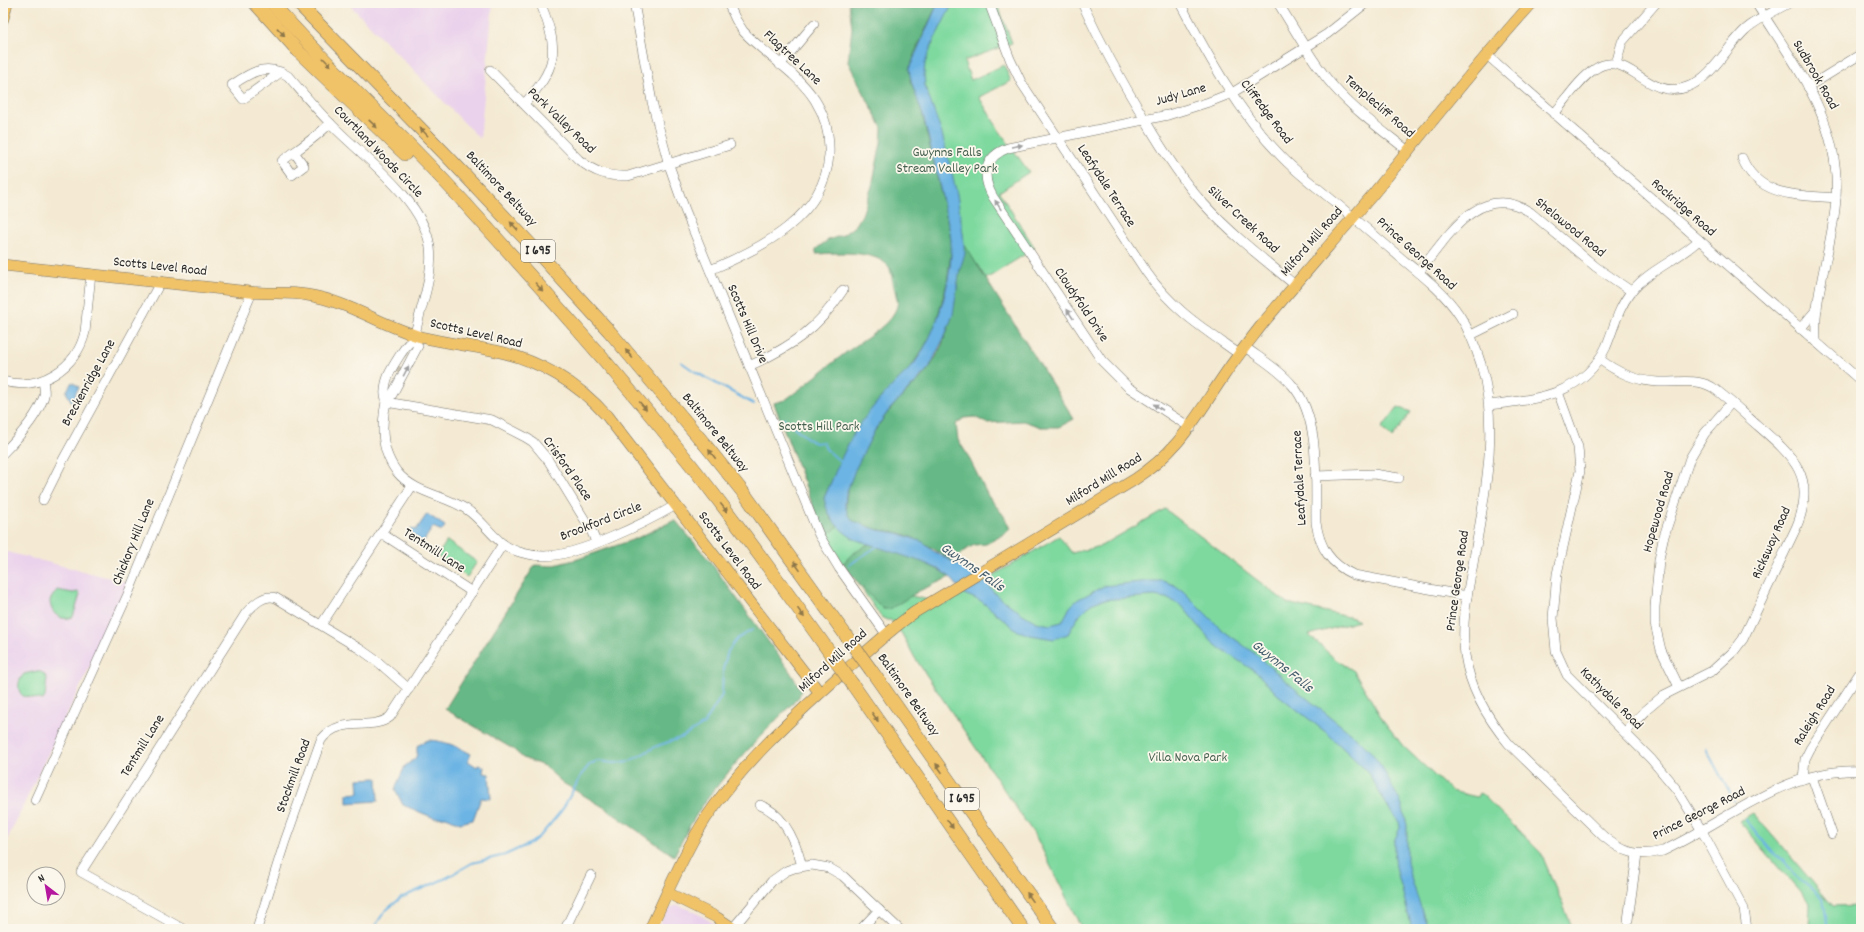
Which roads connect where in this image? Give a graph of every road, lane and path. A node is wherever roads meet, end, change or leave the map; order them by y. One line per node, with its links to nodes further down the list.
1 (7, 3): 19 (main road)
2 (256, 3): 45 (highway, one-way to 45)
3 (272, 3): 45 (highway, I 695, one-way to 45)
4 (298, 3): 21 (highway, Baltimore Beltway / I 695)
5 (305, 3): 21 (highway)
6 (634, 3): 40 (street, Scotts Hill Drive)
7 (728, 3): 25 (street, Flagtree Lane)
8 (989, 3): 35 (street, Leafydale Terrace)
9 (1082, 3): 33 (street, Silver Creek Road)
10 (1180, 3): 30 (street, Cliffedge Road)
11 (1278, 3): 22 (street, Templecliff Road)
12 (1366, 3): 22 (street, Judy Lane)
13 (1532, 3): 24 (main road, Milford Mill Road)
14 (1656, 3): 26 (street)
15 (1756, 3): 18 (street, Sudbrook Road)
16 (1789, 3): 18 (street)
17 (542, 7): 31 (street)
18 (1765, 18): 26 (street); 29 (street, Sudbrook Road)
19 (3, 19)
20 (814, 24): 25 (street)
21 (325, 31): 113 (highway, Baltimore Beltway / I 695, one-way to 21, bridge)
22 (1306, 48): 30 (street, Judy Lane); 37 (street, Templecliff Road)
23 (1861, 54): 29 (street)
24 (1487, 55): 32 (street, Rockridge Road); 37 (main road, Milford Mill Road)
25 (780, 64): 47 (street, Flagtree Lane)
26 (1616, 64): 32 (street)
27 (490, 70): 31 (street, Park Valley Road)
28 (281, 72): 28 (street); 34 (street, Courtland Woods Circle)
29 (1808, 87): 42 (street, Sudbrook Road)
30 (1232, 93): 33 (street, Judy Lane); 43 (street, Cliffedge Road)
31 (524, 104): 40 (street, Park Valley Road)
32 (1554, 114): 44 (street, Rockridge Road)
33 (1145, 120): 35 (street, Judy Lane); 51 (street, Silver Creek Road)
34 (330, 123): 38 (street); 59 (street, Courtland Woods Circle)
35 (1057, 138): 41 (street, Judy Lane, one-way to 35); 61 (street, Leafydale Terrace)
36 (730, 145): 40 (street, Park Valley Road)
37 (1408, 151): 43 (main road, Milford Mill Road)
38 (294, 152)
39 (1742, 158): 42 (street)
40 (669, 164): 47 (street, Scotts Hill Drive)
41 (987, 167): 73 (street, Cloudyfold Drive, one-way to 41)
42 (1836, 198): 55 (street, Sudbrook Road)
43 (1353, 217): 48 (street, Prince George Road); 51 (main road, Milford Mill Road)
44 (1698, 240): 53 (street); 57 (street, Rockridge Road)
45 (513, 258): 112 (highway, I 695, one-way to 112, bridge)
46 (3, 266): 49 (main road, Scotts Level Road)
47 (710, 270): 64 (street, Scotts Hill Drive)
48 (1418, 272): 53 (street, Shelowood Road); 58 (street, Prince George Road)
49 (91, 274): 50 (main road, Scotts Level Road); 65 (street)
50 (161, 281): 54 (main road, Scotts Level Road); 78 (street, Breckenridge Lane)
51 (1295, 285): 61 (main road, Milford Mill Road)
52 (843, 290): 64 (street)
53 (1632, 291): 63 (street)
54 (252, 292): 59 (main road, Scotts Level Road); 95 (street, Chickory Hill Lane)
55 (1817, 309): 57 (street); 60 (street, Sudbrook Road)
56 (1513, 314): 58 (street)
57 (1800, 329): 60 (street, Rockridge Road)
58 (1470, 335): 72 (street, Prince George Road)
59 (414, 337): 62 (street, Brookford Circle); 70 (street, one-way to 59); 79 (main road, Scotts Level Road)
60 (1816, 342): 66 (street, Rockridge Road)
61 (1242, 350): 73 (main road, Milford Mill Road); 75 (street, Leafydale Terrace)
62 (402, 353): 68 (street, Brookford Circle); 68 (street, Brookford Circle)
63 (1599, 359): 69 (street); 71 (street, Ricksway Road)
64 (749, 366): 86 (street, Scotts Hill Drive)
65 (43, 380): 67 (street); 74 (street)
66 (1861, 380)
67 (3, 382)
68 (386, 385): 70 (street, Brookford Circle)
69 (1558, 392): 72 (street); 91 (street, Kathydale Road)
70 (386, 400): 77 (street, Brookford Circle); 81 (street, Crisford Place)
71 (1731, 403): 88 (street, Hopewood Road); 88 (street, Ricksway Road)
72 (1489, 405): 84 (street, Prince George Road)
73 (1191, 428): 86 (main road, Milford Mill Road)
74 (3, 454)
75 (1315, 476): 76 (street); 84 (street, Leafydale Terrace)
76 (1400, 478)
77 (412, 486): 80 (street, Tentmill Lane); 82 (street, Brookford Circle)
78 (43, 500)
79 (676, 504): 81 (street, Brookford Circle); 90 (main road, Scotts Level Road)
80 (381, 533): 83 (street, Tentmill Lane); 85 (street, Tentmill Lane)
81 (596, 542): 82 (street, Brookford Circle)
82 (503, 544): 83 (street, Stockmill Road)
83 (472, 592): 89 (street, Stockmill Road)
84 (1467, 596): 99 (street, Prince George Road)
85 (321, 625): 89 (street, Tentmill Lane); 105 (street, Tentmill Lane)
86 (886, 634): 90 (main road, Milford Mill Road)
87 (1861, 671): 94 (street, Raleigh Road)
88 (1679, 687): 91 (street, Ricksway Road)
89 (409, 689): 106 (street, Stockmill Road)
90 (820, 693): 102 (main road, Milford Mill Road)
91 (1625, 732): 97 (street, Kathydale Road)
92 (1861, 771): 93 (street, Prince George Road)
93 (1812, 776): 94 (street, Prince George Road); 98 (street)
94 (1803, 779): 97 (street, Prince George Road)
95 (35, 800)
96 (760, 805): 100 (street)
97 (1702, 831): 99 (street, Prince George Road); 114 (street, Kathydale Road)
98 (1832, 834)
99 (1637, 854): 104 (street)
100 (802, 866): 103 (street); 109 (street)
101 (591, 875): 107 (street)
102 (668, 893): 108 (main road, Milford Mill Road); 109 (main road)
103 (879, 910): 110 (street); 111 (street)
104 (1628, 920)
105 (183, 929)
106 (257, 929)
107 (565, 929)
108 (650, 929)
109 (734, 929)
110 (861, 929)
111 (899, 929)
112 (1023, 929)
113 (1053, 929)
114 (1747, 929)

